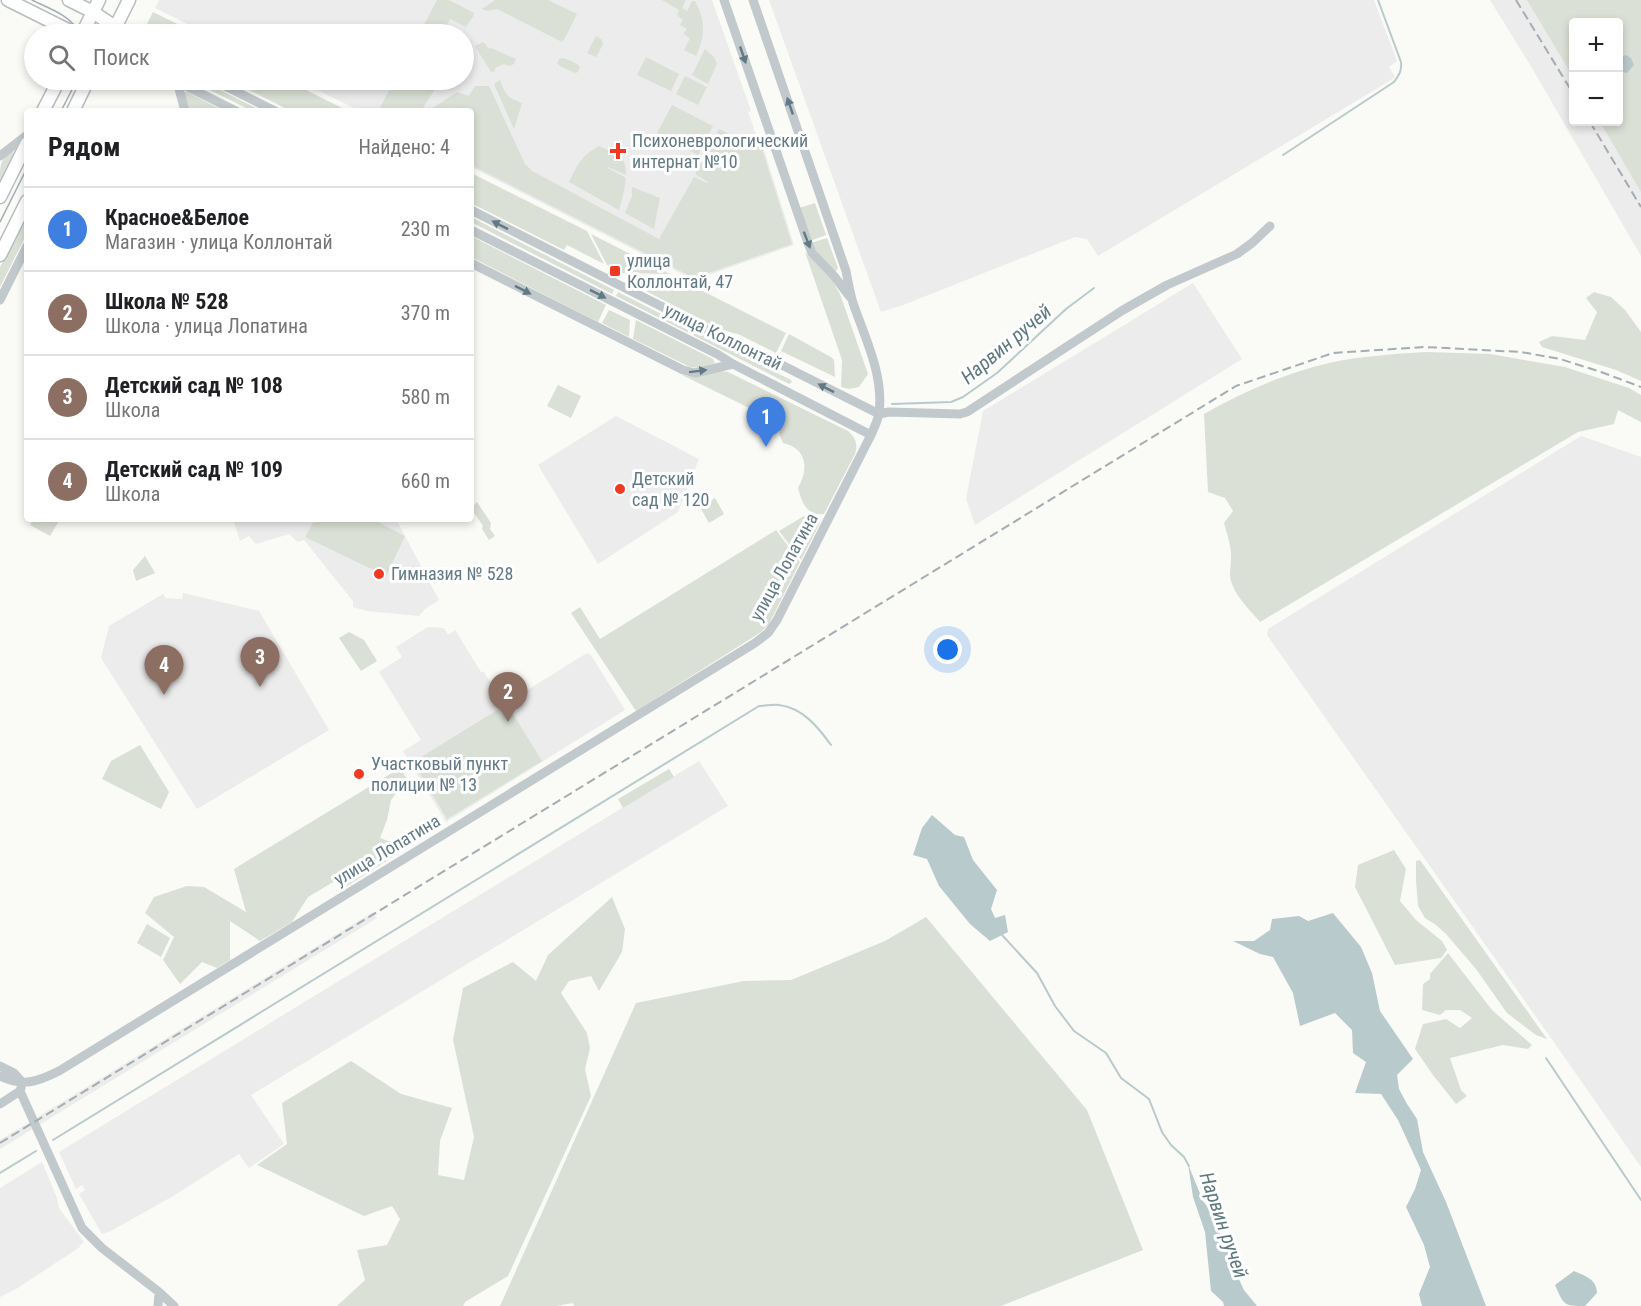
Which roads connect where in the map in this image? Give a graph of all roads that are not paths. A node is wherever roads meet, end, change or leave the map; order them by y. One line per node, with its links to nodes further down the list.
1 (69, 0): 7 (main road)
2 (99, 0): 7 (main road)
3 (129, 0): 11 (main road)
4 (724, 0): 34 (street, one-way to 34)
5 (753, 0): 33 (street, one-way to 5)
6 (6, 1): 8 (main road)
7 (93, 12): 9 (main road); 10 (main road)
8 (55, 24)
9 (87, 24)
10 (106, 24)
11 (117, 24)
12 (54, 90): 17 (main road)
13 (83, 90): 18 (main road)
14 (179, 90): 19 (street)
15 (195, 90): 20 (street)
16 (233, 90): 21 (street)
17 (45, 108)
18 (74, 108)
19 (183, 108)
20 (230, 108)
21 (269, 108)
22 (24, 137): 24 (street)
23 (24, 149): 25 (main road)
24 (0, 156)
25 (0, 197)
26 (24, 207): 31 (main road)
27 (474, 212): 38 (street, улица Коллонтай, one-way to 27)
28 (1270, 226): 38 (street)
29 (474, 232): 37 (street, улица Коллонтай, one-way to 37)
30 (24, 252): 35 (street)
31 (0, 255)
32 (474, 265): 37 (street, one-way to 37)
33 (846, 271): 34 (street); 36 (street)
34 (834, 276): 36 (street)
35 (0, 300)
36 (853, 302): 38 (street)
37 (733, 364): 39 (street, улица Коллонтай)
38 (879, 414): 39 (street, улица Лопатина)
39 (871, 435): 42 (street, улица Лопатина)
40 (0, 1066): 42 (street)
41 (0, 1076): 42 (street)
42 (21, 1087): 43 (street, улица Лопатина); 44 (street)
43 (0, 1104)
44 (159, 1292): 45 (street); 46 (street)
45 (158, 1306)
46 (174, 1306)

